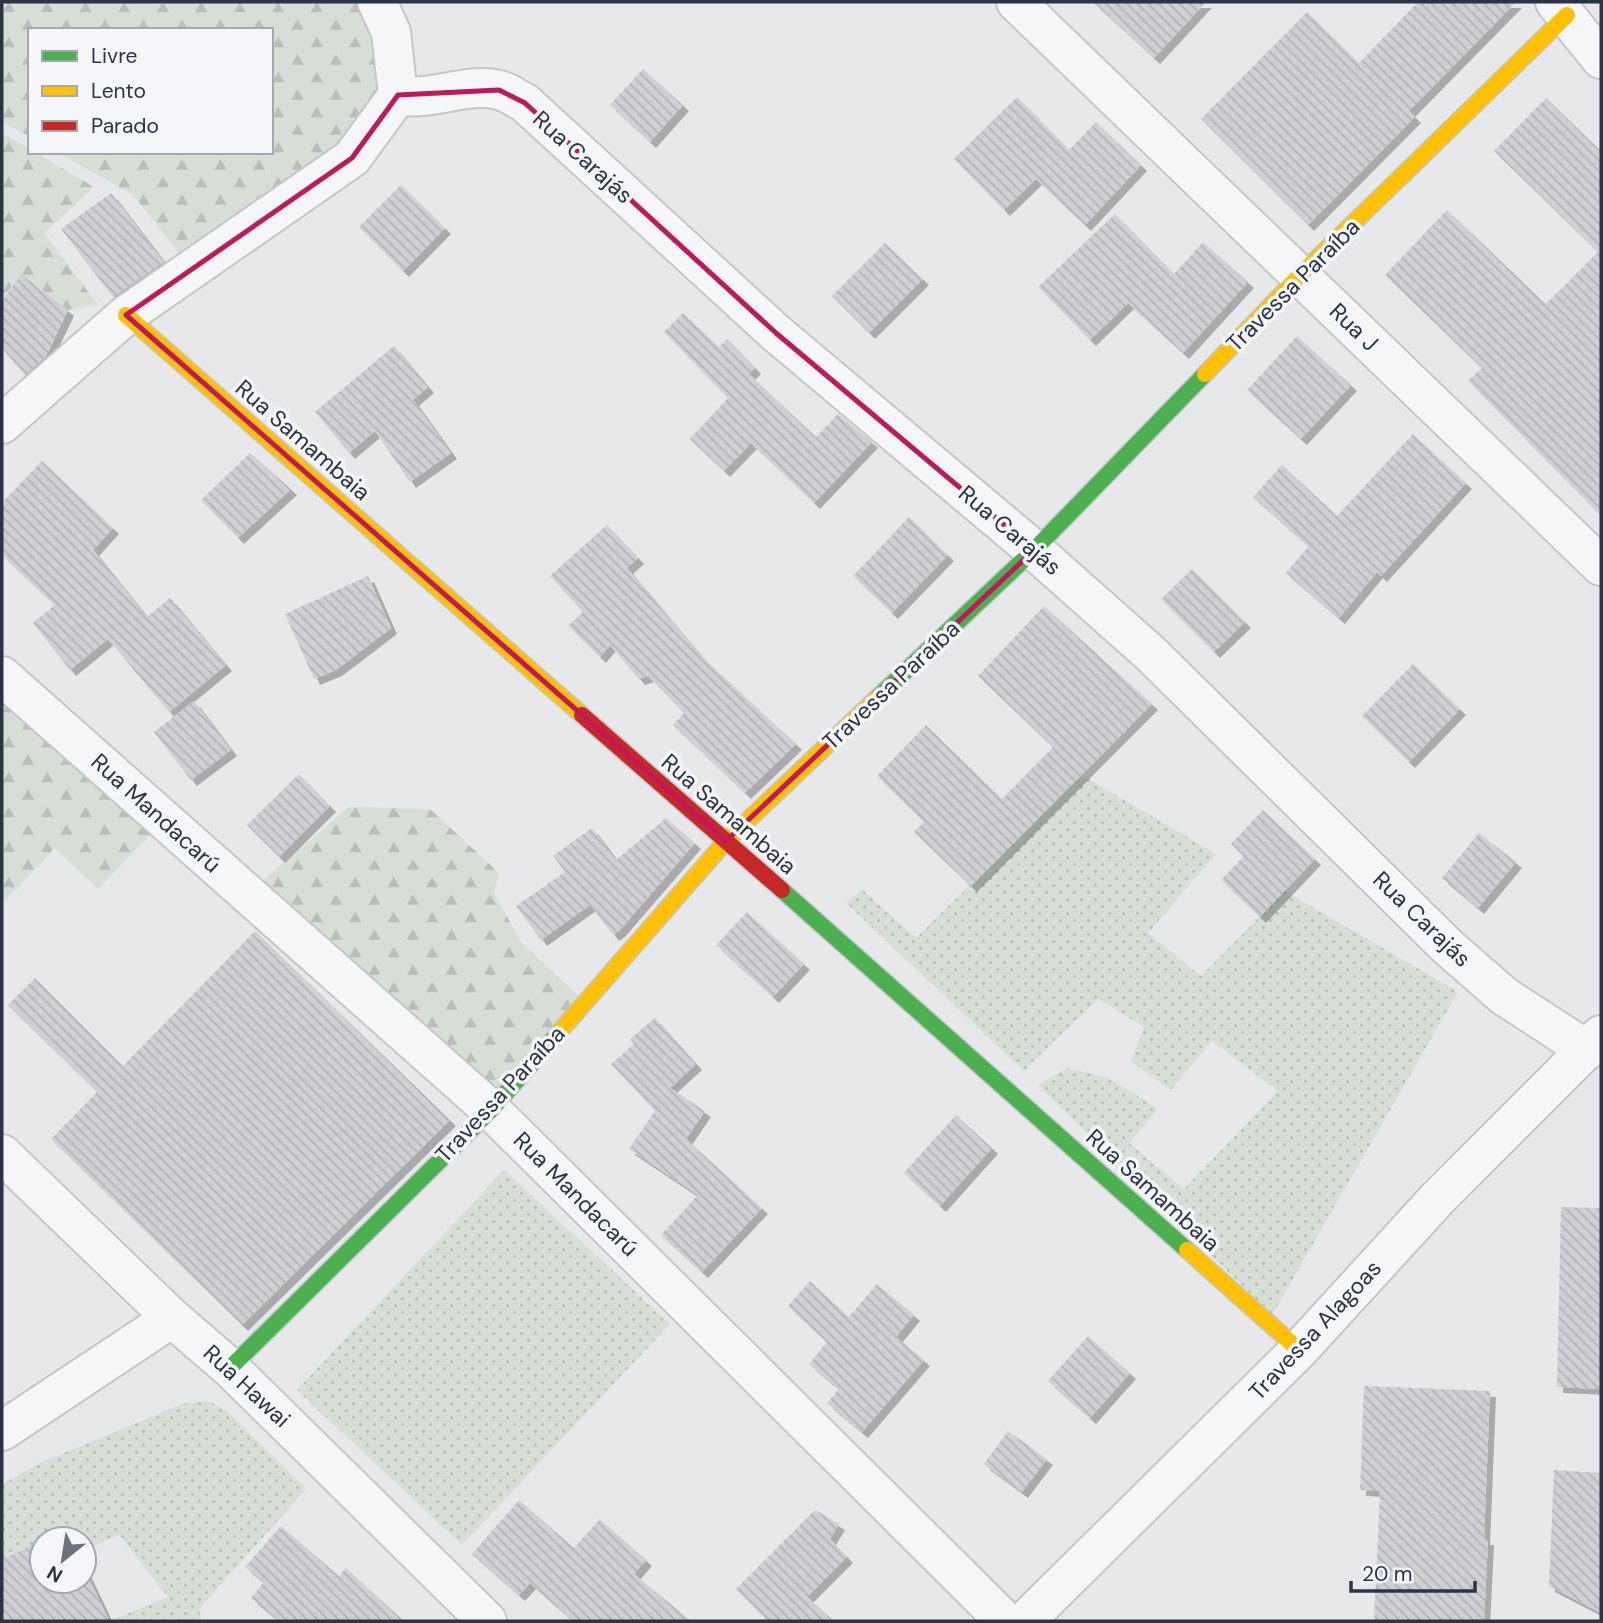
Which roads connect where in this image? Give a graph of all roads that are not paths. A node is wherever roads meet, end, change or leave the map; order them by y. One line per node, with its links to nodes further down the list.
1 (377, 2): 5 (street)
2 (1016, 2): 6 (street, Rua J)
3 (1561, 9): 4 (street); 6 (street, Travessa Paraíba)
4 (1601, 59)
5 (398, 94): 7 (street); 9 (street, Rua Carajás)
6 (1300, 275): 9 (street, Travessa Paraíba); 10 (street, Rua J)
7 (126, 315): 8 (street); 12 (street, Rua Samambaia)
8 (2, 424)
9 (1034, 550): 12 (street, Travessa Paraíba); 13 (street, Rua Carajás)
10 (1601, 566)
11 (2, 676): 14 (street, Rua Mandacarú)
12 (726, 841): 14 (street, Travessa Paraíba); 17 (street, Rua Samambaia)
13 (1594, 1042): 17 (street, Travessa Alagoas)
14 (491, 1110): 18 (street, Travessa Paraíba); 21 (street, Rua Mandacarú)
15 (2, 1154): 16 (street, Rua Hawai)
16 (172, 1318): 18 (street, Rua Hawai); 19 (street)
17 (1299, 1350): 22 (street, Travessa Alagoas)
18 (230, 1368): 20 (street, Rua Hawai)
19 (2, 1432)
20 (487, 1621)
21 (1005, 1621)
22 (1025, 1621)

